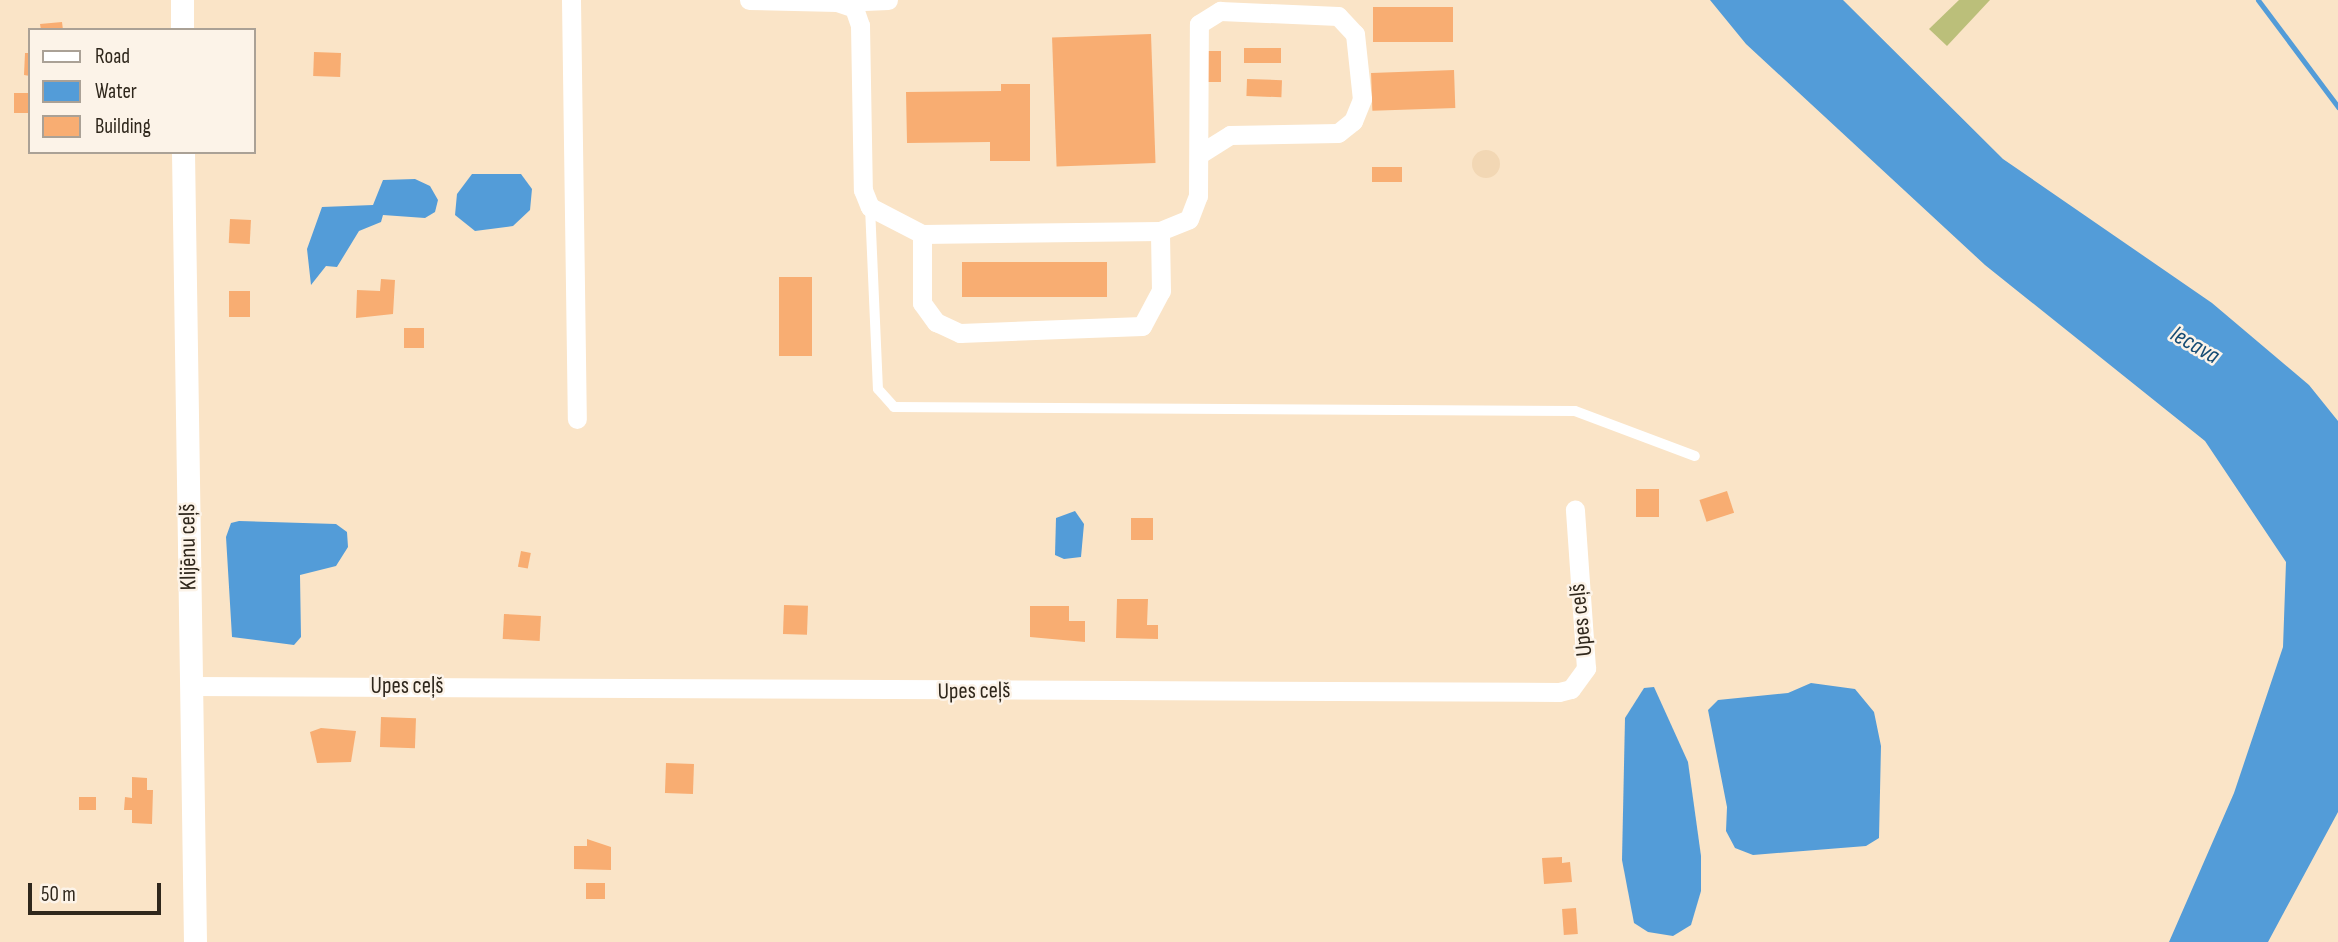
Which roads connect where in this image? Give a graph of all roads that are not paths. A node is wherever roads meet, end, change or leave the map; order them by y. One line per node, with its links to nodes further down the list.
1 (182, 0): 7 (street)
2 (571, 0): 13 (street)
3 (748, 0): 5 (street)
4 (888, 0): 5 (street)
5 (836, 2): 10 (street)
6 (1229, 6): 9 (street); 9 (street)
7 (182, 28)
8 (183, 154): 16 (street, Klijēnu ceļš)
9 (1199, 154): 11 (street)
10 (870, 207): 12 (street); 14 (lane)
11 (1160, 231): 12 (street); 12 (street)
12 (922, 234)
13 (577, 419)
14 (1695, 456)
15 (1575, 509): 16 (street, Upes ceļš)
16 (190, 685): 17 (street, Klijēnu ceļš)
17 (195, 942)

